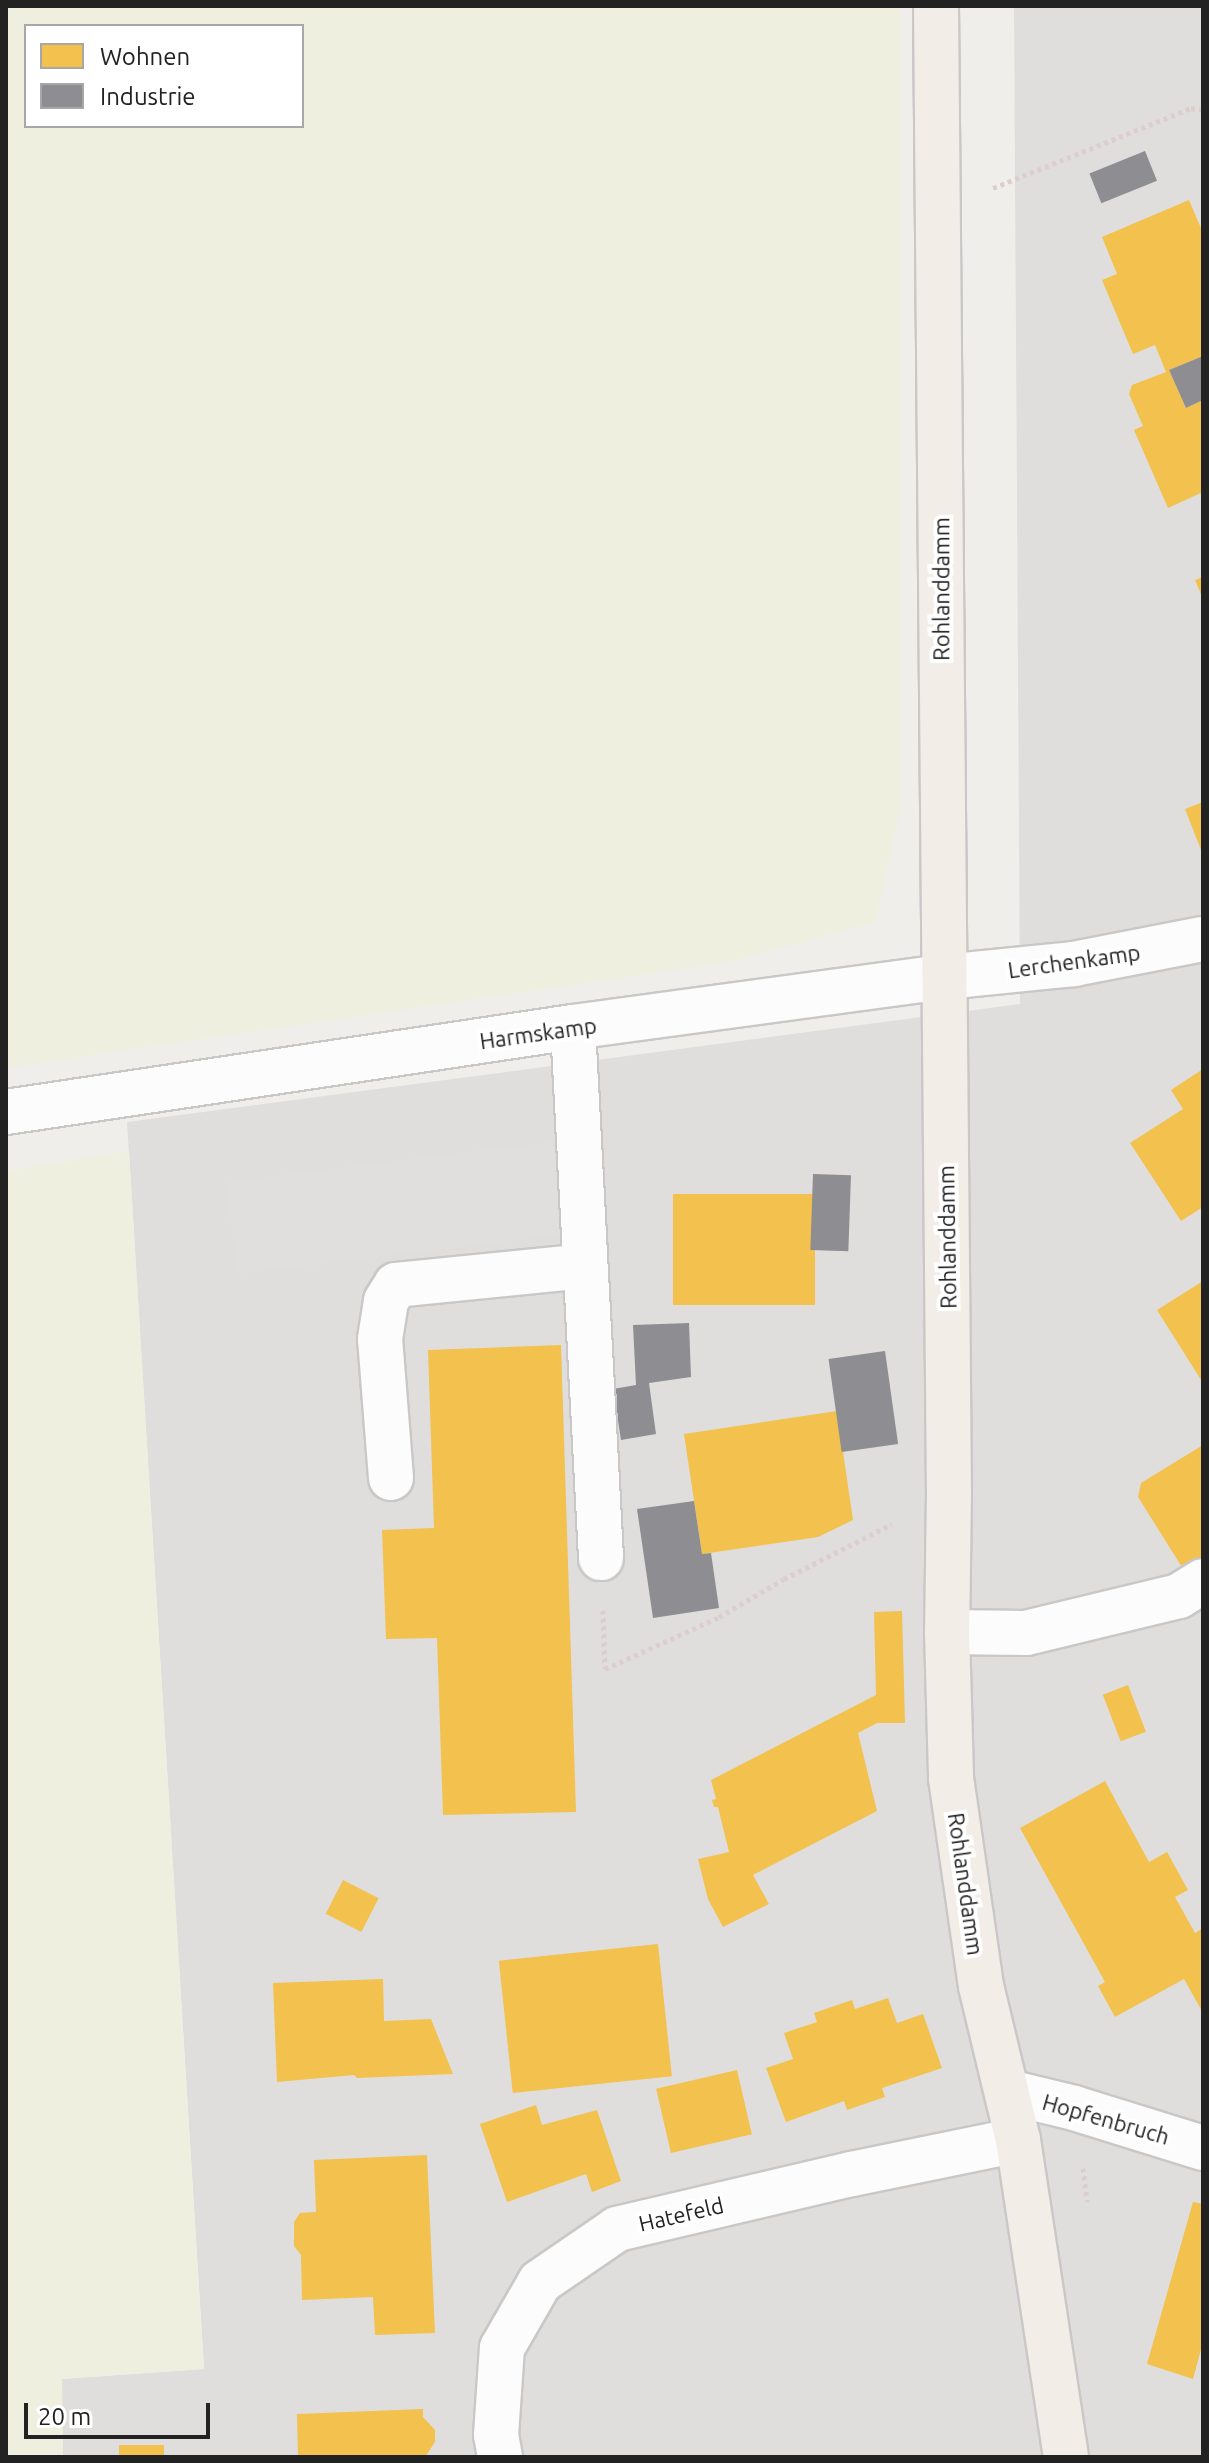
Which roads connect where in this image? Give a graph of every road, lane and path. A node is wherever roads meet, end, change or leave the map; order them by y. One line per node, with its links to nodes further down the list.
1 (936, 6): 5 (main road, Rohlanddamm)
2 (1203, 110): 3 (path)
3 (993, 188)
4 (1203, 939): 5 (street, Lerchenkamp)
5 (944, 977): 6 (street, Harmskamp); 10 (main road, Rohlanddamm)
6 (573, 1027): 7 (street, Harmskamp); 8 (street)
7 (6, 1112)
8 (585, 1266): 9 (street); 11 (street)
9 (391, 1478)
10 (949, 1493): 11 (path); 13 (main road, Rohlanddamm)
11 (601, 1558)
12 (1203, 1581): 13 (street)
13 (947, 1632): 14 (main road, Rohlanddamm)
14 (1008, 2092): 15 (main road, Rohlanddamm); 16 (street, Hopfenbruch)
15 (1018, 2140): 17 (street, Hatefeld); 18 (main road, Rohlanddamm)
16 (1203, 2148)
17 (500, 2457)
18 (1066, 2457)

